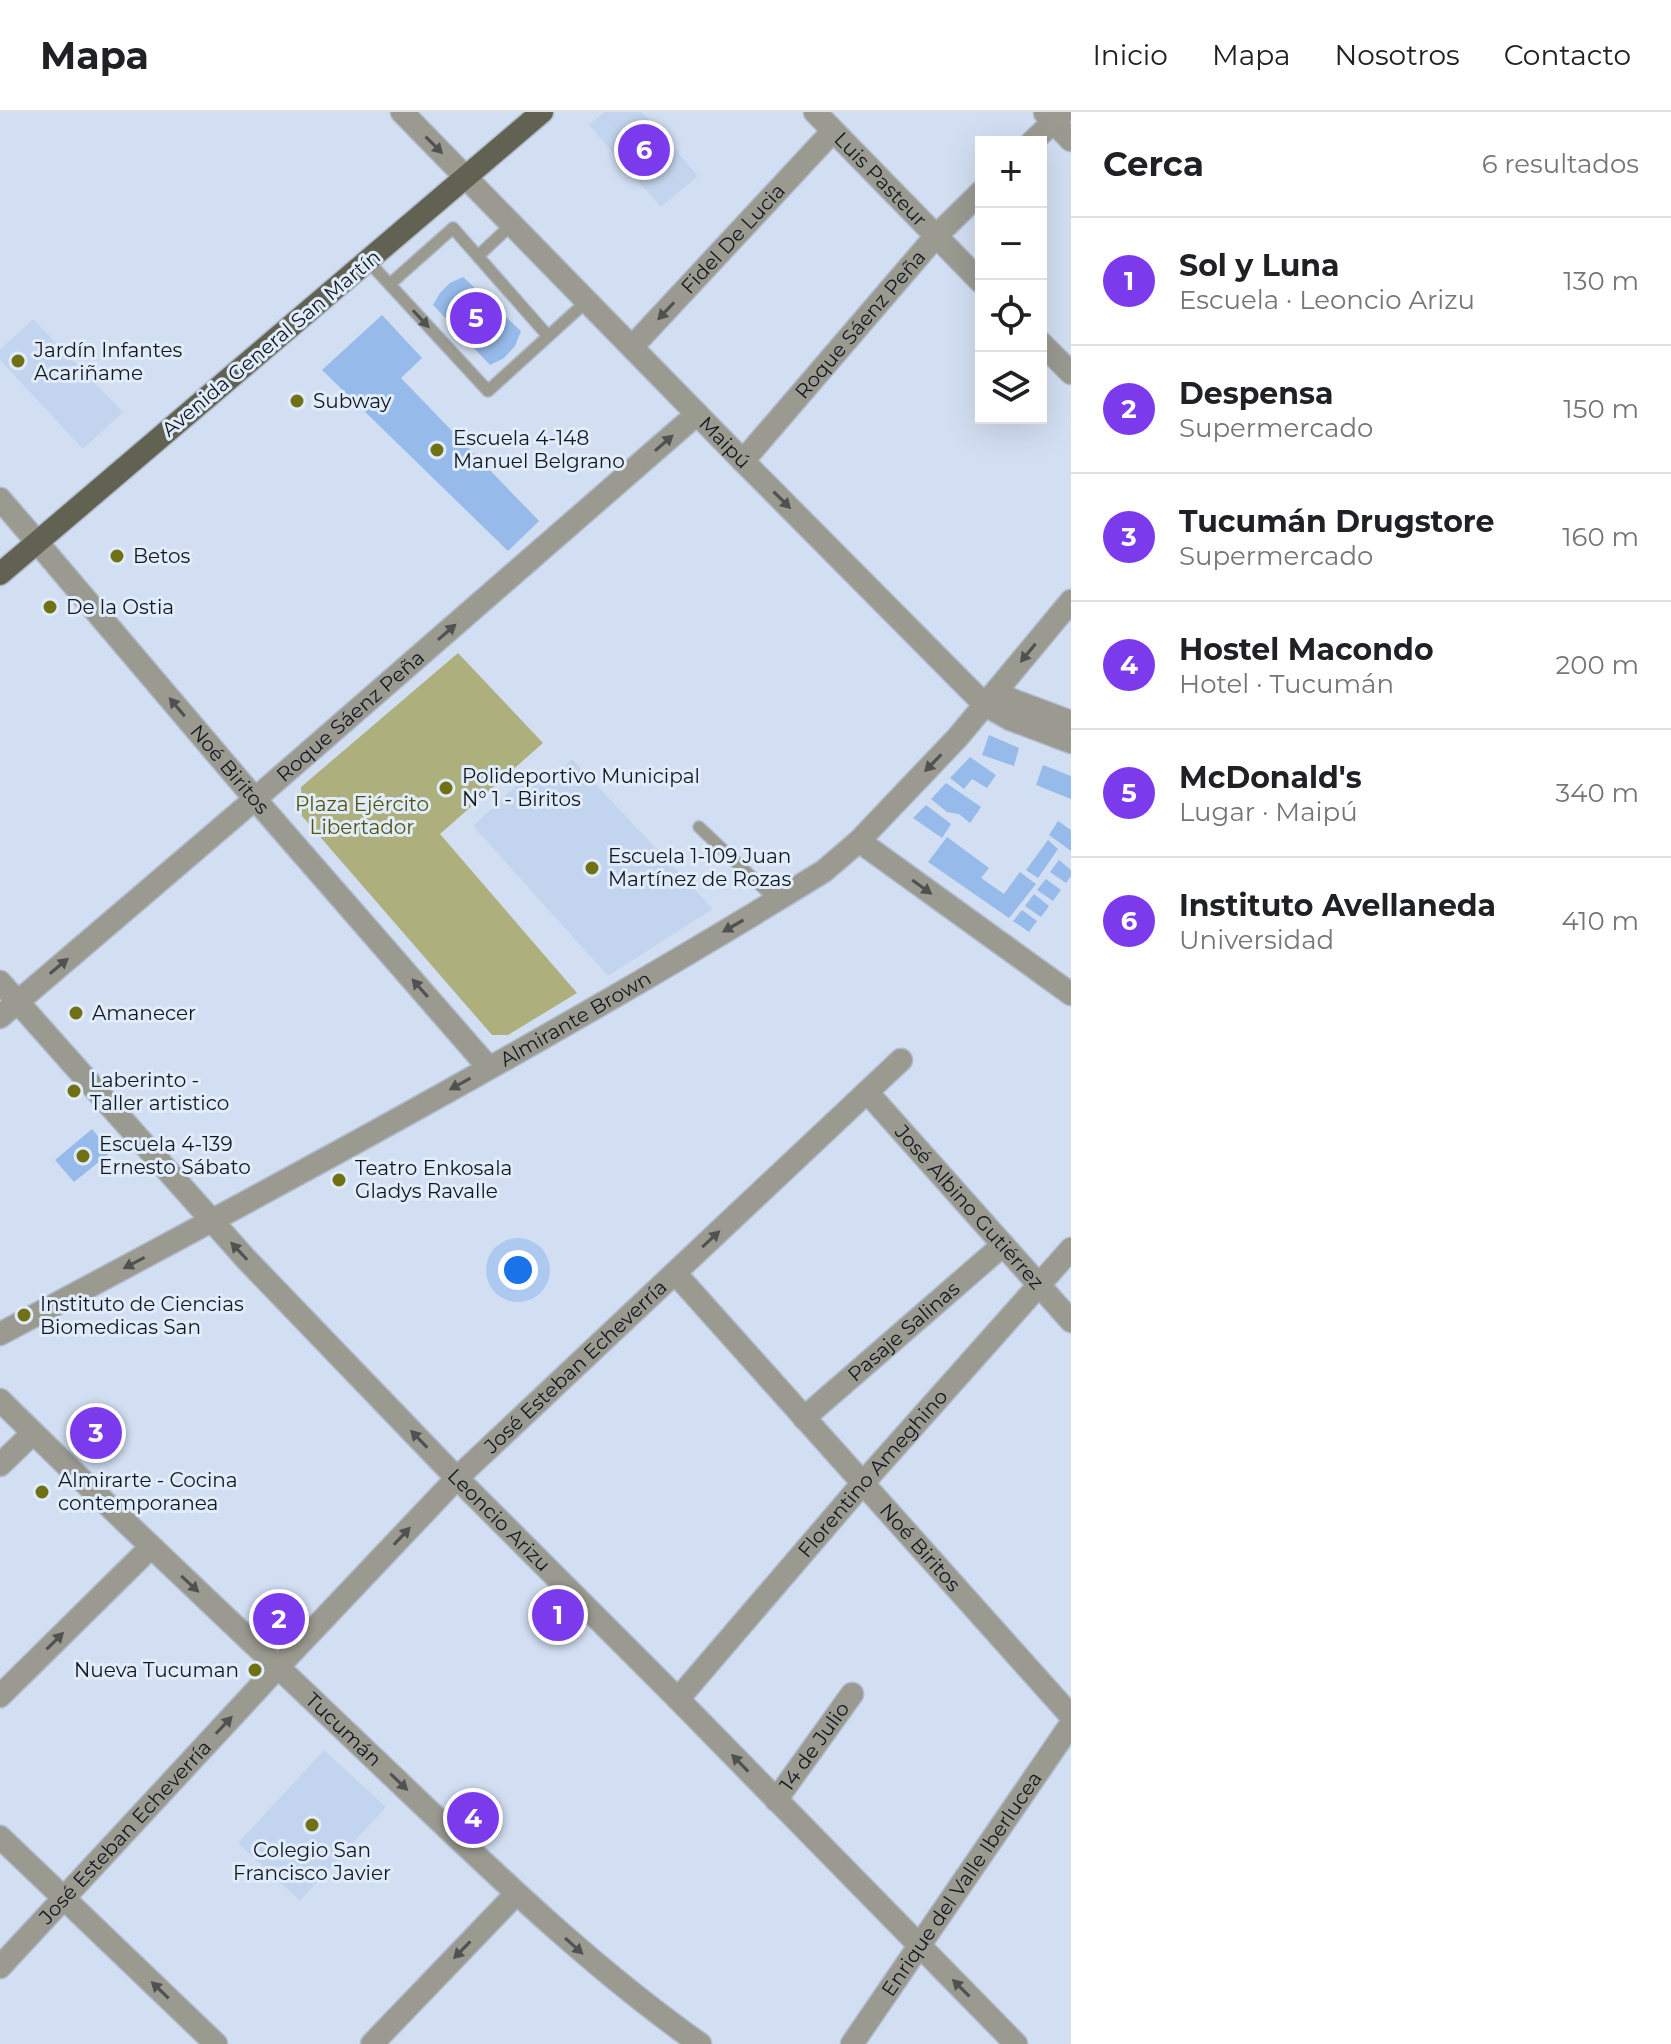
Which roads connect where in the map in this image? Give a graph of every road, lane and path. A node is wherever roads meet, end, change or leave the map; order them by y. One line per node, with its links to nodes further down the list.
1 (402, 112): 8 (street, Maipú, one-way to 8)
2 (542, 112): 8 (main road, Avenida General San Martín)
3 (815, 112): 5 (street, Luis Pasteur)
4 (1054, 115): 6 (street); 7 (street)
5 (833, 131): 11 (street, Luis Pasteur); 18 (street, Fidel De Lucia, one-way to 18)
6 (1037, 136)
7 (1071, 140)
8 (466, 177): 10 (street, Maipú); 13 (main road, Avenida General San Martín)
9 (975, 198): 11 (street, Roque Sáenz Peña)
10 (512, 224): 12 (lane); 16 (street, Maipú)
11 (936, 236): 14 (street, Luis Pasteur); 22 (street, Roque Sáenz Peña)
12 (478, 256): 15 (lane); 17 (lane)
13 (368, 261): 15 (lane); 24 (main road, Avenida General San Martín)
14 (979, 280)
15 (390, 284): 17 (lane, one-way to 17)
16 (587, 301): 17 (lane); 18 (street, Maipú)
17 (548, 336)
18 (632, 347): 21 (street, Maipú)
19 (1047, 349): 20 (street)
20 (1071, 373)
21 (697, 414): 22 (street, Maipú); 30 (street, Roque Sáenz Peña, one-way to 21)
22 (743, 461): 27 (street, Maipú, one-way to 27)
23 (0, 499): 24 (street, Noé Biritos)
24 (37, 542): 25 (main road, Avenida General San Martín); 30 (street, Noé Biritos, one-way to 24)
25 (0, 574)
26 (1071, 601): 27 (street, Almirante Brown, one-way to 27)
27 (991, 698): 28 (street); 29 (street); 32 (street, Almirante Brown, one-way to 32)
28 (1071, 722)
29 (1071, 742)
30 (255, 799): 36 (street, Roque Sáenz Peña, one-way to 30); 39 (street, Noé Biritos, one-way to 30)
31 (699, 827): 33 (lane)
32 (859, 841): 33 (street, Almirante Brown); 35 (street, one-way to 35)
33 (776, 900): 39 (street, Almirante Brown, one-way to 39)
34 (0, 982): 36 (street, Leoncio Arizu)
35 (1071, 994)
36 (17, 1002): 37 (street, Roque Sáenz Peña); 41 (street, Leoncio Arizu)
37 (0, 1017)
38 (901, 1060): 40 (street, José Esteban Echeverría)
39 (489, 1068): 41 (street, Almirante Brown, one-way to 41)
40 (867, 1092): 42 (street, José Albino Gutiérrez); 44 (street, José Esteban Echeverría, one-way to 40)
41 (211, 1222): 47 (street, Almirante Brown, one-way to 47); 52 (street, Leoncio Arizu, one-way to 41)
42 (1003, 1245): 45 (street, José Albino Gutiérrez); 49 (street, Pasaje Salinas)
43 (1071, 1249): 45 (street, Florentino Ameghino)
44 (675, 1273): 49 (street, Noé Biritos); 52 (street, José Esteban Echeverría)
45 (1040, 1286): 46 (street, José Albino Gutiérrez); 53 (street, Florentino Ameghino)
46 (1071, 1321)
47 (0, 1334)
48 (0, 1400): 50 (street, Tucumán)
49 (804, 1418): 53 (street, Noé Biritos)
50 (33, 1433): 51 (street); 54 (street, Tucumán)
51 (0, 1465)
52 (457, 1478): 55 (street, José Esteban Echeverría, one-way to 52); 58 (street, Leoncio Arizu)
53 (863, 1483): 58 (street, Florentino Ameghino); 59 (street, Noé Biritos)
54 (151, 1547): 55 (street, Tucumán, one-way to 55); 57 (street, one-way to 54)
55 (278, 1667): 63 (street, Tucumán, one-way to 63); 64 (street, José Esteban Echeverría, one-way to 55)
56 (852, 1694): 61 (street, 14 de Julio)
57 (0, 1696)
58 (678, 1699): 61 (street, Leoncio Arizu, one-way to 58)
59 (1071, 1716)
60 (1071, 1724): 65 (street, Enrique del Valle Iberlucea)
61 (776, 1800): 65 (street, Leoncio Arizu)
62 (0, 1837): 64 (street)
63 (516, 1894): 68 (street, one-way to 68); 69 (street, Tucumán, one-way to 69)
64 (63, 1898): 66 (street, José Esteban Echeverría); 67 (street, one-way to 64)
65 (919, 1946): 70 (street, Enrique del Valle Iberlucea); 71 (street, Leoncio Arizu, one-way to 65)
66 (0, 1967)
67 (216, 2044)
68 (372, 2044)
69 (700, 2044)
70 (852, 2044)
71 (1016, 2044)

